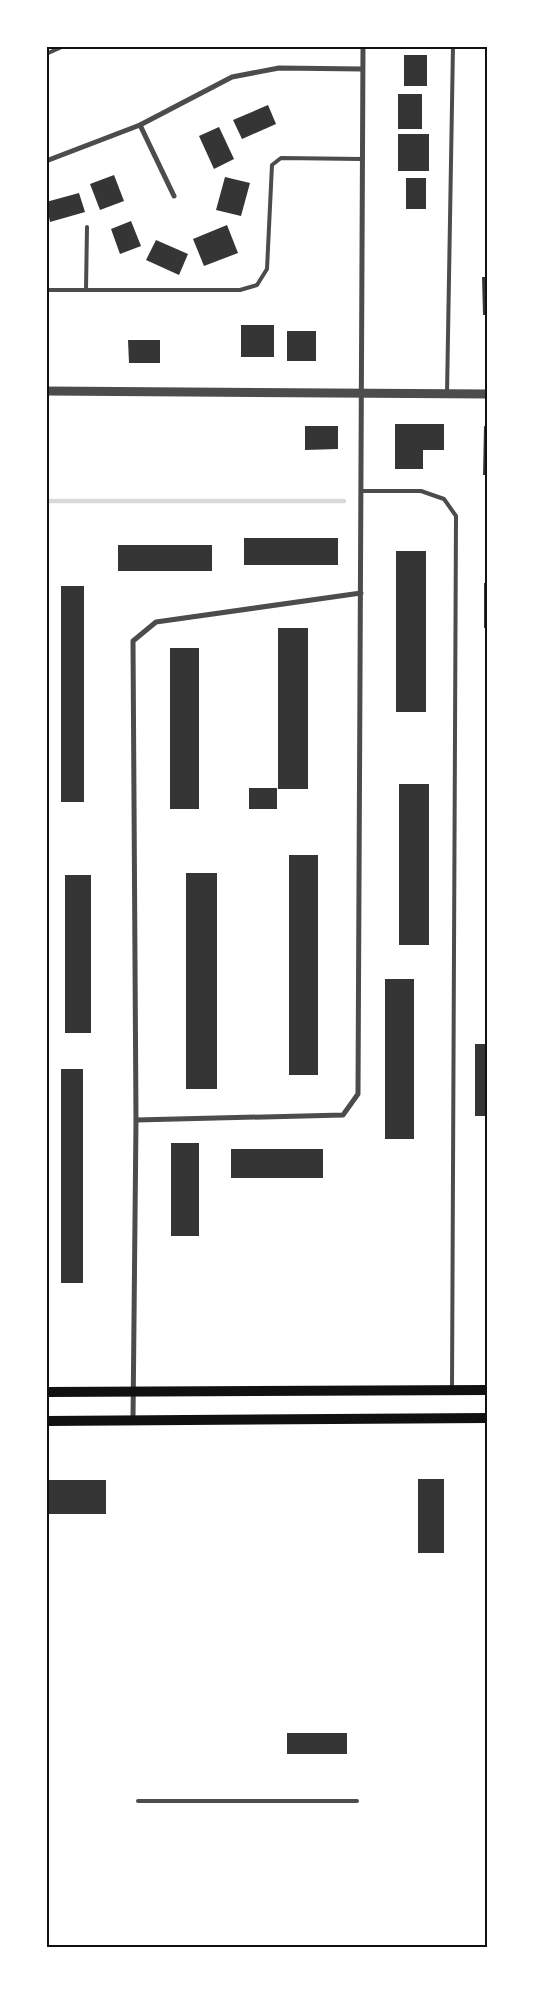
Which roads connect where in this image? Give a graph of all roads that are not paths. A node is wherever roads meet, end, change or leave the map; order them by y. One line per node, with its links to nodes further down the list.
1 (64, 46): 4 (lane)
2 (363, 46): 5 (street)
3 (453, 46): 15 (lane)
4 (46, 54)
5 (362, 69): 6 (street); 7 (street)
6 (140, 125): 8 (street); 9 (street)
7 (362, 159): 12 (lane); 14 (street)
8 (46, 161)
9 (174, 196)
10 (87, 227): 12 (lane)
11 (46, 290): 12 (lane)
12 (86, 290)
13 (46, 391): 14 (street)
14 (363, 394): 15 (street); 17 (street)
15 (447, 394): 16 (street)
16 (488, 394)
17 (362, 491): 18 (street); 20 (lane)
18 (362, 593): 19 (street); 19 (street)
19 (136, 1120): 22 (street)
20 (452, 1390): 21 (main road); 22 (main road)
21 (488, 1390)
22 (132, 1391): 23 (main road); 26 (street)
23 (46, 1392)
24 (488, 1418): 26 (main road)
25 (46, 1420): 26 (main road)
26 (133, 1421)
27 (138, 1800): 28 (lane)
28 (357, 1801)

